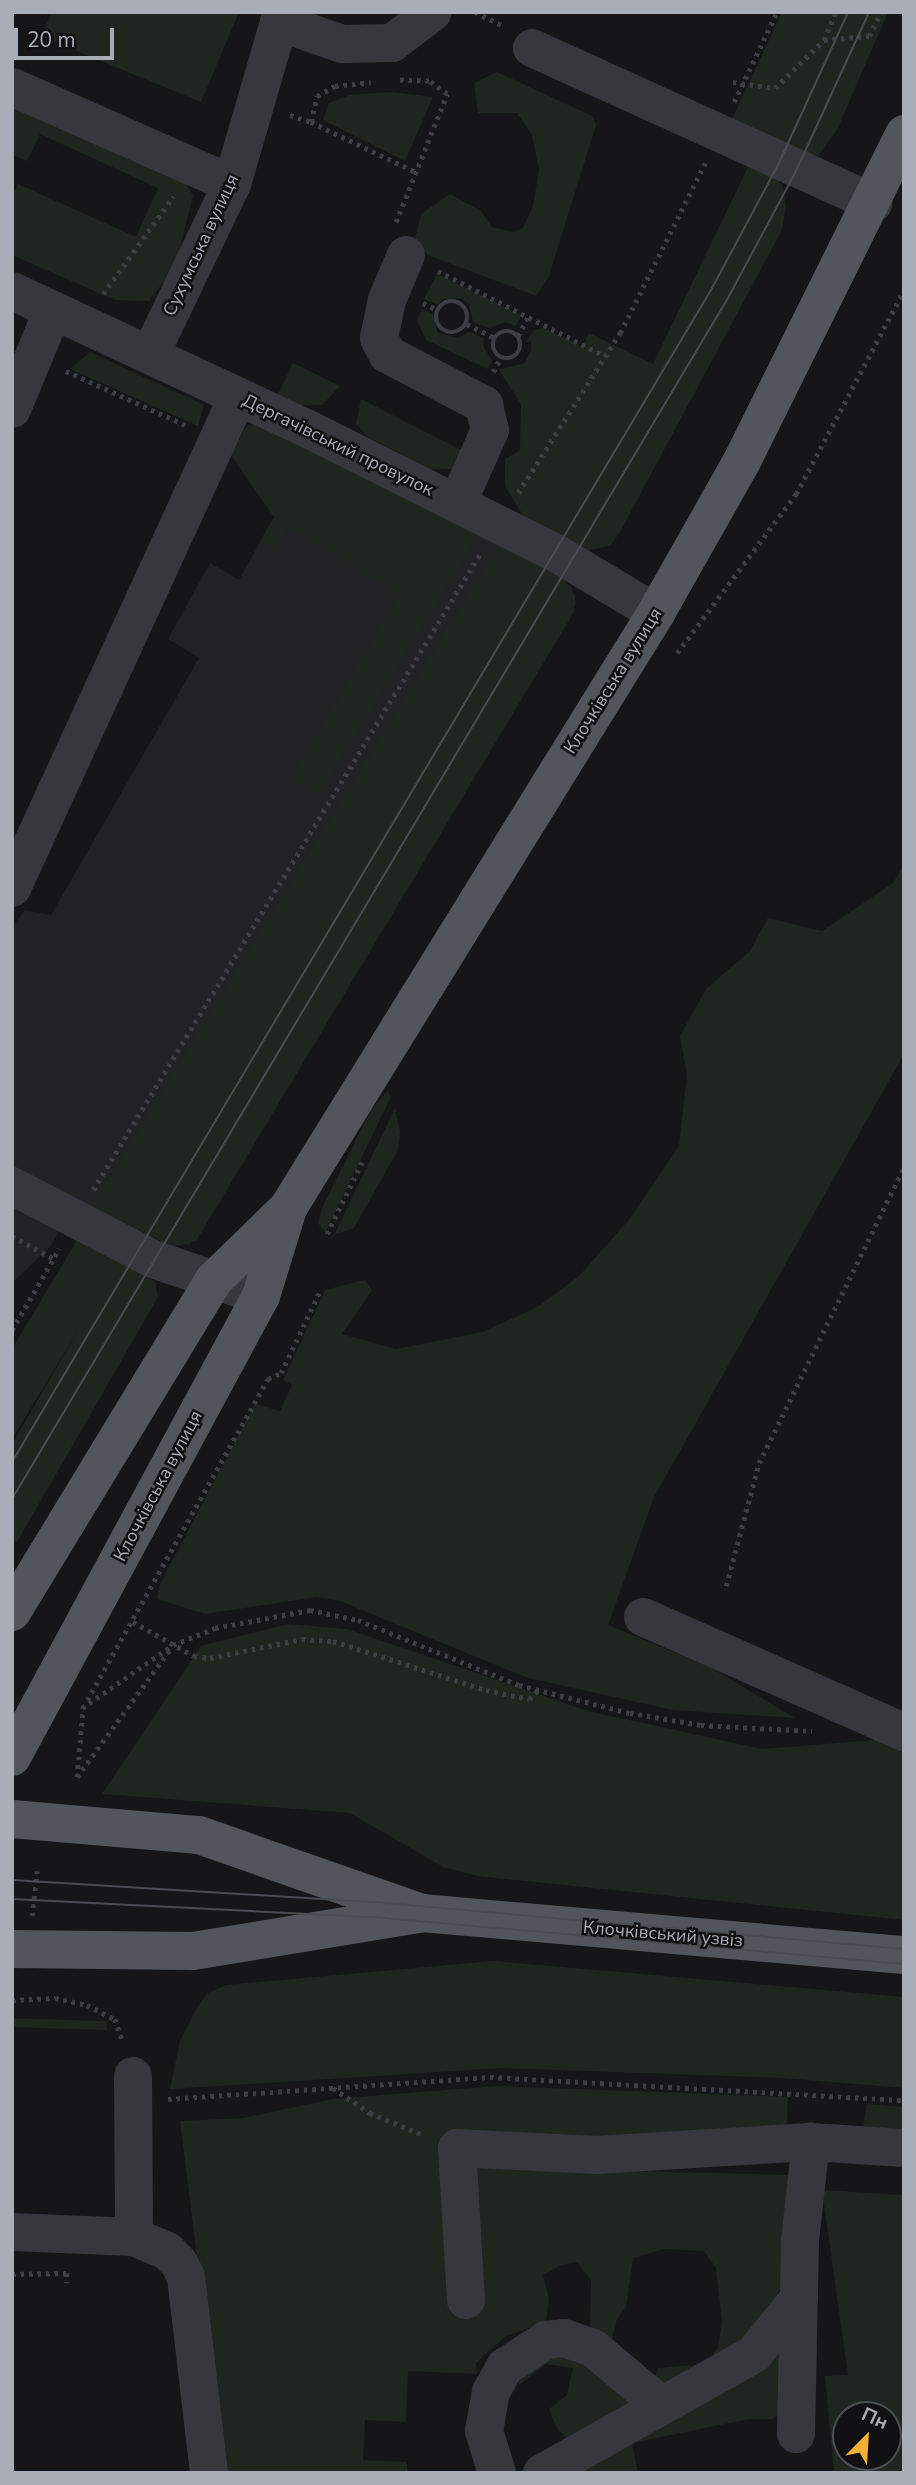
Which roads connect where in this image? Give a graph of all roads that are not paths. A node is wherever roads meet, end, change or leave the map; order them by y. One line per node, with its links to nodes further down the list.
1 (433, 12): 2 (street)
2 (280, 17): 6 (street, Сухумська вулиця)
3 (532, 48): 7 (street)
4 (12, 86): 6 (street)
5 (904, 134): 7 (main road, Клочківська вулиця)
6 (232, 184): 11 (street, Сухумська вулиця)
7 (873, 203): 15 (main road, Клочківська вулиця)
8 (406, 256): 14 (street)
9 (12, 291): 10 (street, Дергачівський провулок)
10 (67, 316): 11 (street, Дергачівський провулок); 13 (street)
11 (150, 355): 12 (street, Дергачівський провулок)
12 (238, 396): 14 (street, Дергачівський провулок); 16 (street)
13 (12, 409)
14 (457, 504): 15 (street, Дергачівський провулок)
15 (656, 613): 18 (main road, Клочківська вулиця)
16 (16, 872)
17 (12, 1186): 19 (street)
18 (288, 1208): 19 (main road, Клочківська вулиця); 20 (main road, Клочківська вулиця)
19 (214, 1280): 20 (street); 21 (main road, Клочківська вулиця)
20 (261, 1296): 24 (main road, Клочківська вулиця)
21 (12, 1612)
22 (643, 1617): 23 (street)
23 (904, 1732)
24 (12, 1757)
25 (12, 1819): 26 (main road, Клочківський узвіз)
26 (422, 1913): 27 (main road, Клочківський узвіз); 28 (main road, Клочківський узвіз)
27 (22, 1937)
28 (904, 1955)
29 (128, 2059): 33 (street)
30 (811, 2142): 31 (street); 34 (street); 35 (street)
31 (904, 2148)
32 (12, 2232): 33 (street)
33 (134, 2237): 38 (street)
34 (799, 2298): 36 (street); 37 (street)
35 (466, 2300)
36 (661, 2405): 39 (street); 40 (street)
37 (796, 2434)
38 (209, 2473)
39 (497, 2473)
40 (542, 2473)

